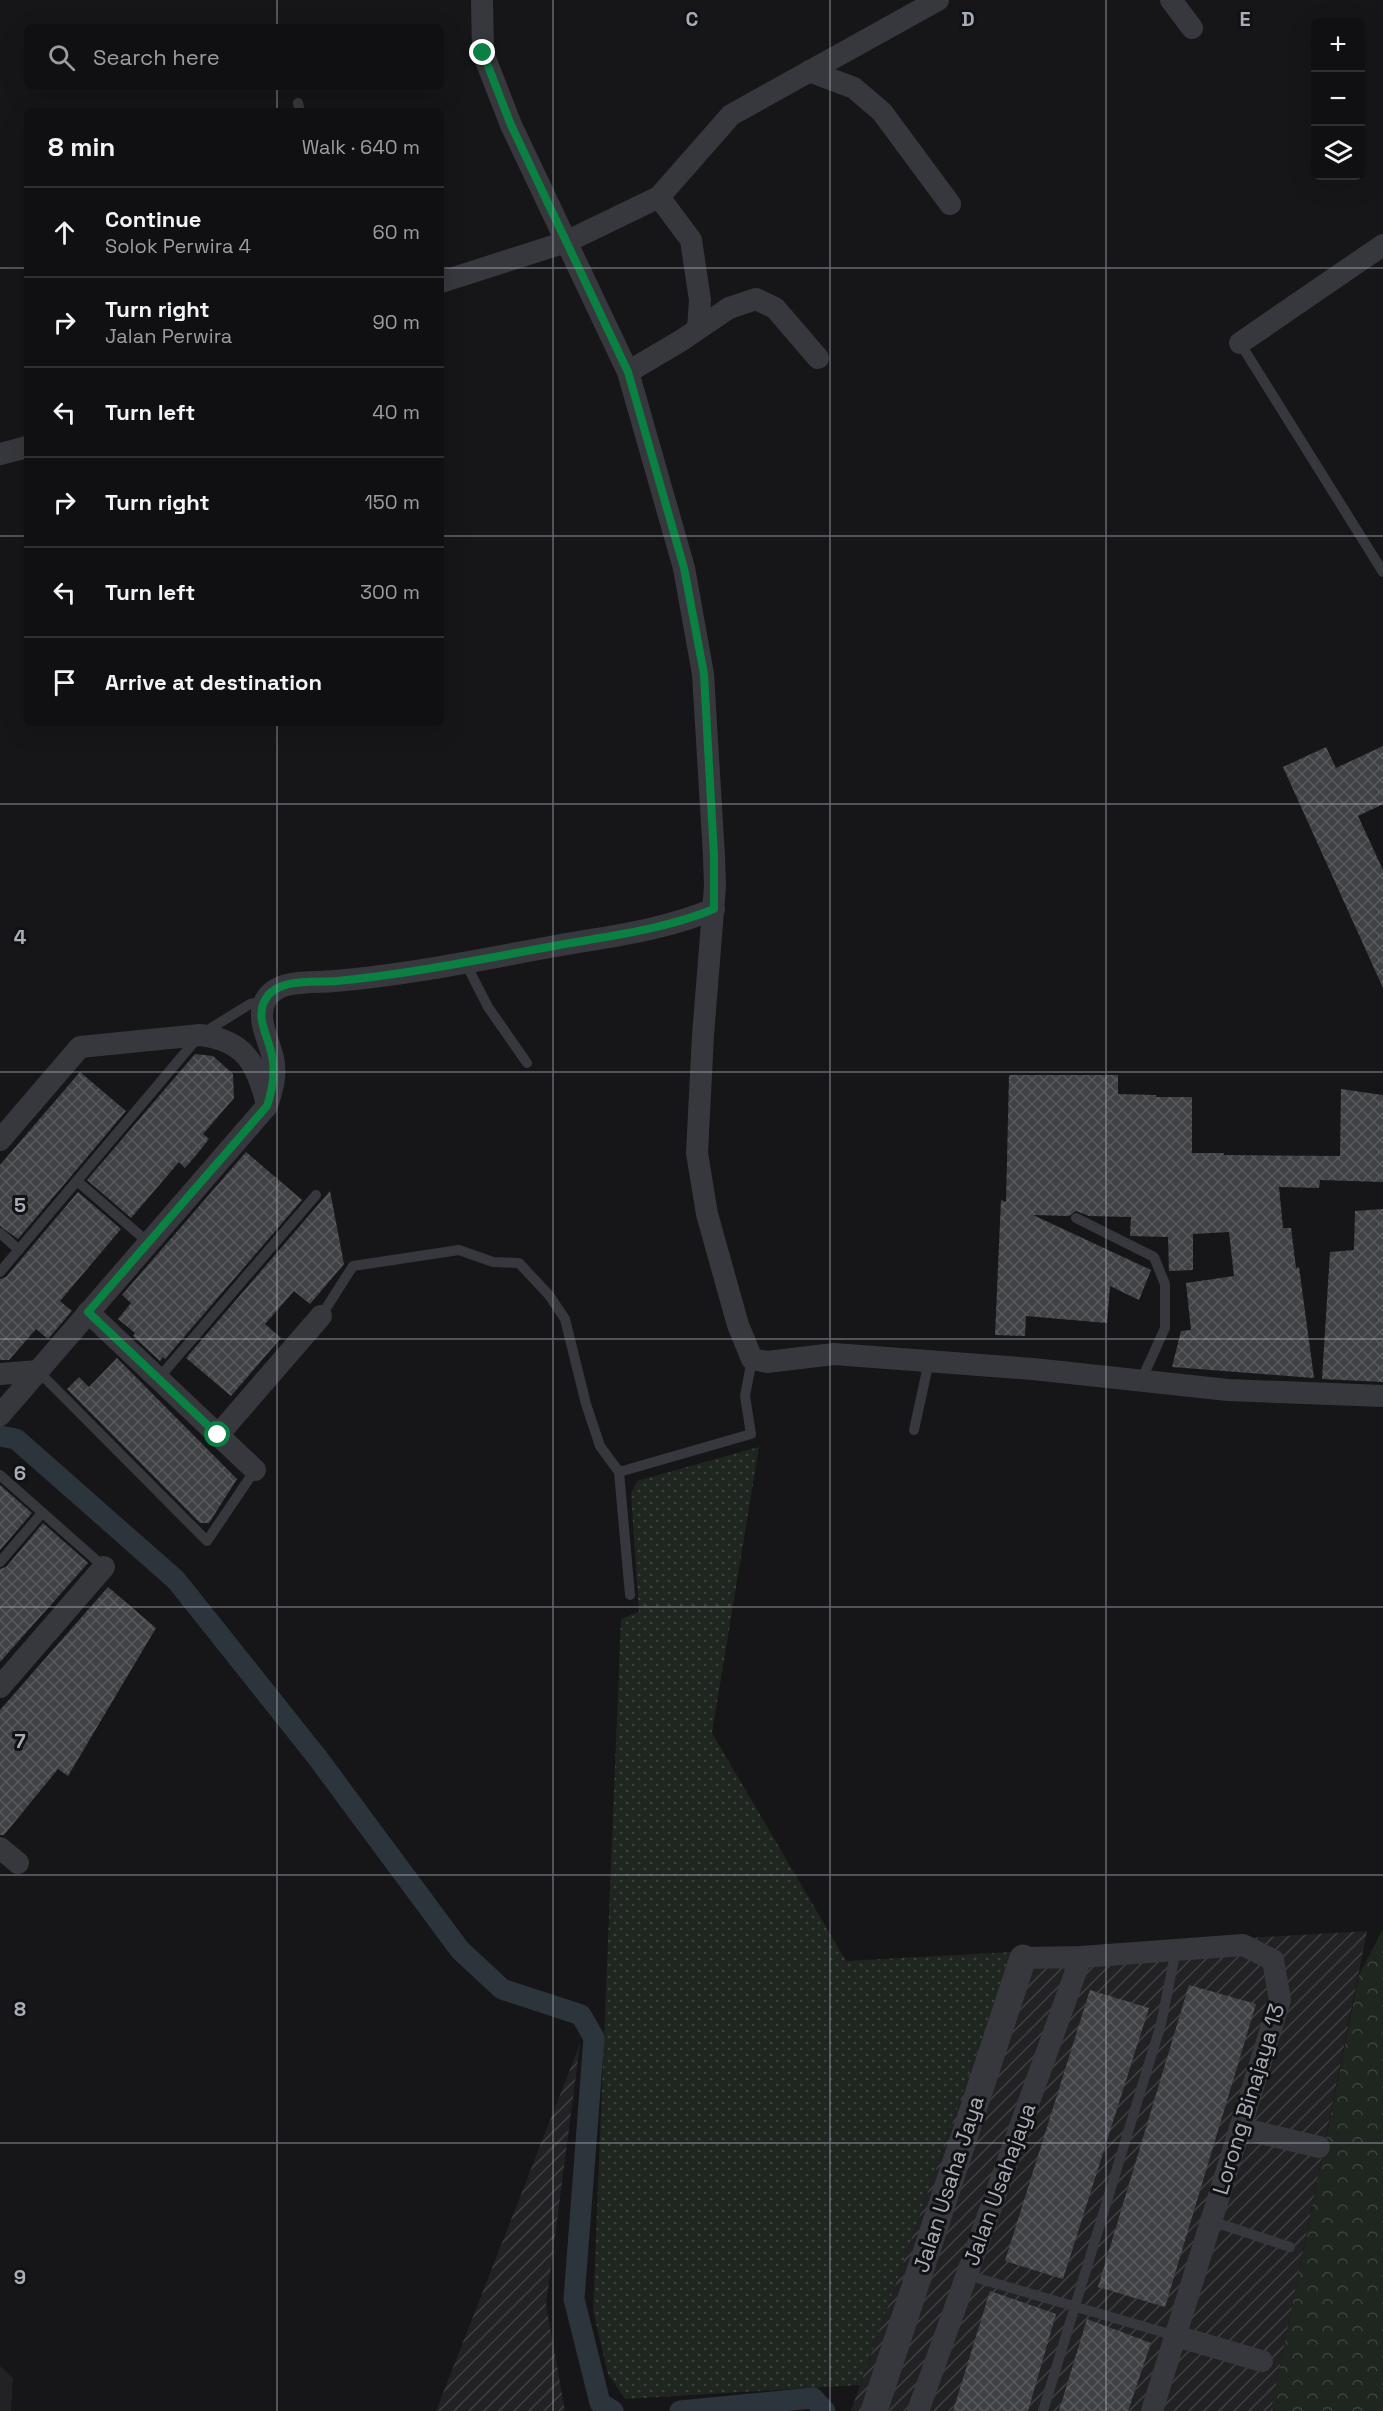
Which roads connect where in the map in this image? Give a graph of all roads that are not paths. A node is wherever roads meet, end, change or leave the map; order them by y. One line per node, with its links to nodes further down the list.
1 (482, 0): 8 (street)
2 (938, 0): 5 (street)
3 (1171, 0): 4 (street)
4 (1192, 28)
5 (809, 71): 6 (street); 7 (street)
6 (659, 197): 8 (street); 11 (street)
7 (950, 204)
8 (566, 242): 10 (street); 14 (street)
9 (1383, 246): 12 (street)
10 (444, 281)
11 (698, 328): 13 (street); 14 (street)
12 (1240, 343): 17 (lane)
13 (818, 358)
14 (628, 372): 18 (street)
15 (24, 448): 16 (street)
16 (0, 454)
17 (1383, 572)
18 (714, 909): 19 (street); 34 (street)
19 (465, 962): 20 (street); 22 (lane)
20 (264, 1001): 21 (lane); 23 (street)
21 (200, 1035): 23 (street); 24 (street); 25 (lane)
22 (527, 1063)
23 (267, 1106): 29 (street)
24 (0, 1140)
25 (77, 1181): 29 (lane); 30 (lane)
26 (316, 1195): 38 (lane)
27 (1076, 1218): 39 (lane)
28 (0, 1233): 30 (lane)
29 (149, 1243): 32 (street)
30 (19, 1250): 31 (lane)
31 (0, 1272)
32 (88, 1312): 36 (street); 38 (street)
33 (321, 1316): 43 (street); 45 (lane)
34 (752, 1359): 35 (street); 45 (lane)
35 (929, 1361): 39 (street); 42 (lane)
36 (38, 1371): 37 (street); 41 (street); 44 (lane)
37 (0, 1374)
38 (158, 1379): 43 (street)
39 (1141, 1381): 40 (street)
40 (1383, 1396)
41 (3, 1411)
42 (914, 1430)
43 (218, 1435): 44 (street)
44 (255, 1470)
45 (619, 1472): 50 (lane)
46 (0, 1475): 47 (lane)
47 (42, 1513): 48 (lane); 49 (lane)
48 (0, 1562)
49 (104, 1567): 51 (street)
50 (630, 1595)
51 (0, 1687)
52 (0, 1848): 53 (street)
53 (18, 1863)
54 (1176, 1950): 55 (street, Lorong Binajaya 13); 57 (street, Lorong Binajaya 13); 62 (lane)
55 (1081, 1957): 56 (street, Lorong Binajaya 13); 61 (street, Jalan Usahajaya)
56 (1023, 1958): 65 (street, Jalan Usaha Jaya)
57 (1240, 2128): 58 (street); 59 (street, Lorong Binajaya 13)
58 (1319, 2147)
59 (1211, 2222): 60 (lane); 63 (street, Lorong Binajaya 13)
60 (1290, 2247)
61 (967, 2275): 62 (lane); 66 (street, Jalan Usahajaya)
62 (1074, 2306): 63 (lane); 67 (lane)
63 (1176, 2336): 64 (street); 68 (street, Lorong Binajaya 13)
64 (1262, 2361)
65 (873, 2411)
66 (918, 2411)
67 (1043, 2411)
68 (1152, 2411)

